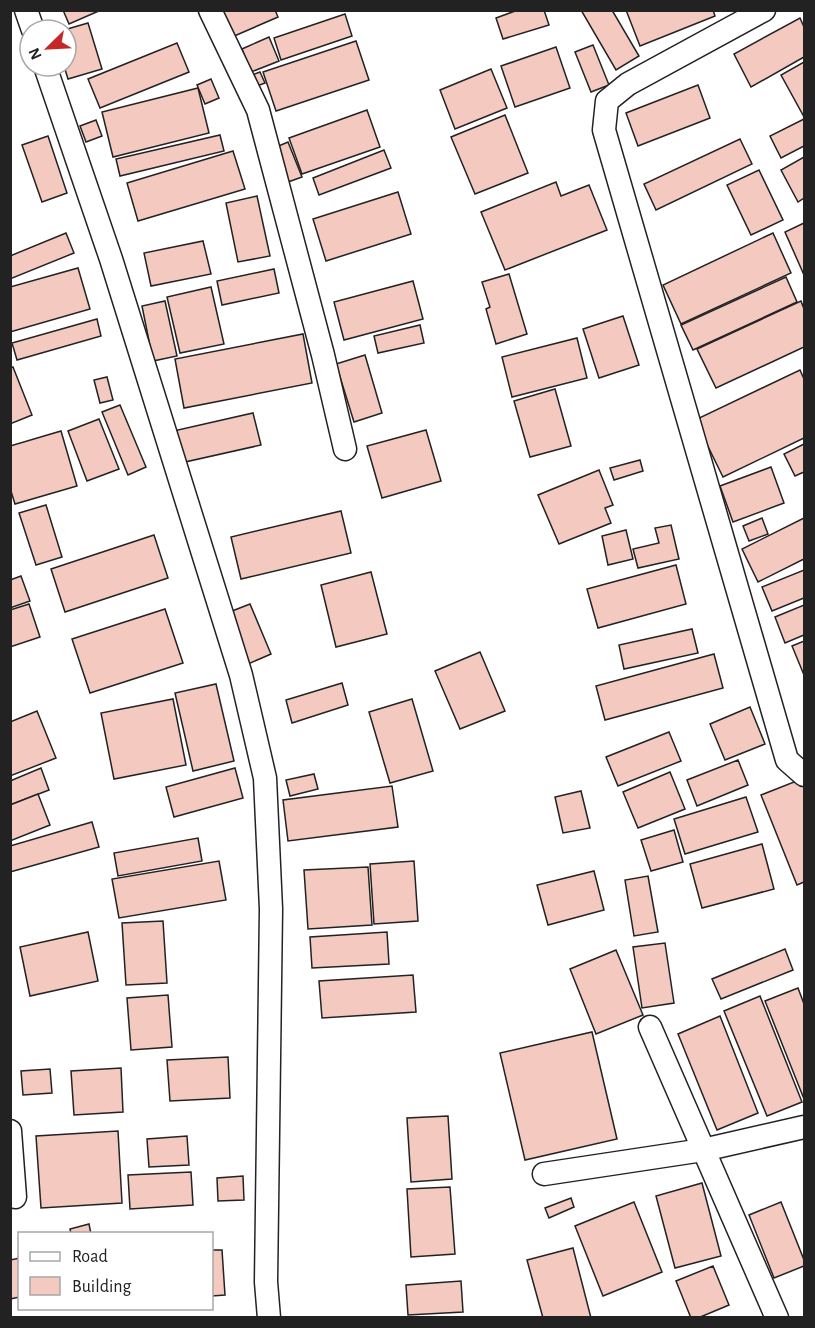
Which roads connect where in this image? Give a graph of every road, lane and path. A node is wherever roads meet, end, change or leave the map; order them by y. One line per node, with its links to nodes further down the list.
1 (210, 10): 4 (street)
2 (764, 10): 5 (street)
3 (49, 78): 12 (street)
4 (345, 449)
5 (804, 774)
6 (650, 1027): 9 (street)
7 (804, 1127): 9 (street)
8 (10, 1131): 11 (street)
9 (703, 1150): 10 (street); 13 (street)
10 (544, 1174)
11 (15, 1197)
12 (269, 1317)
13 (777, 1317)

